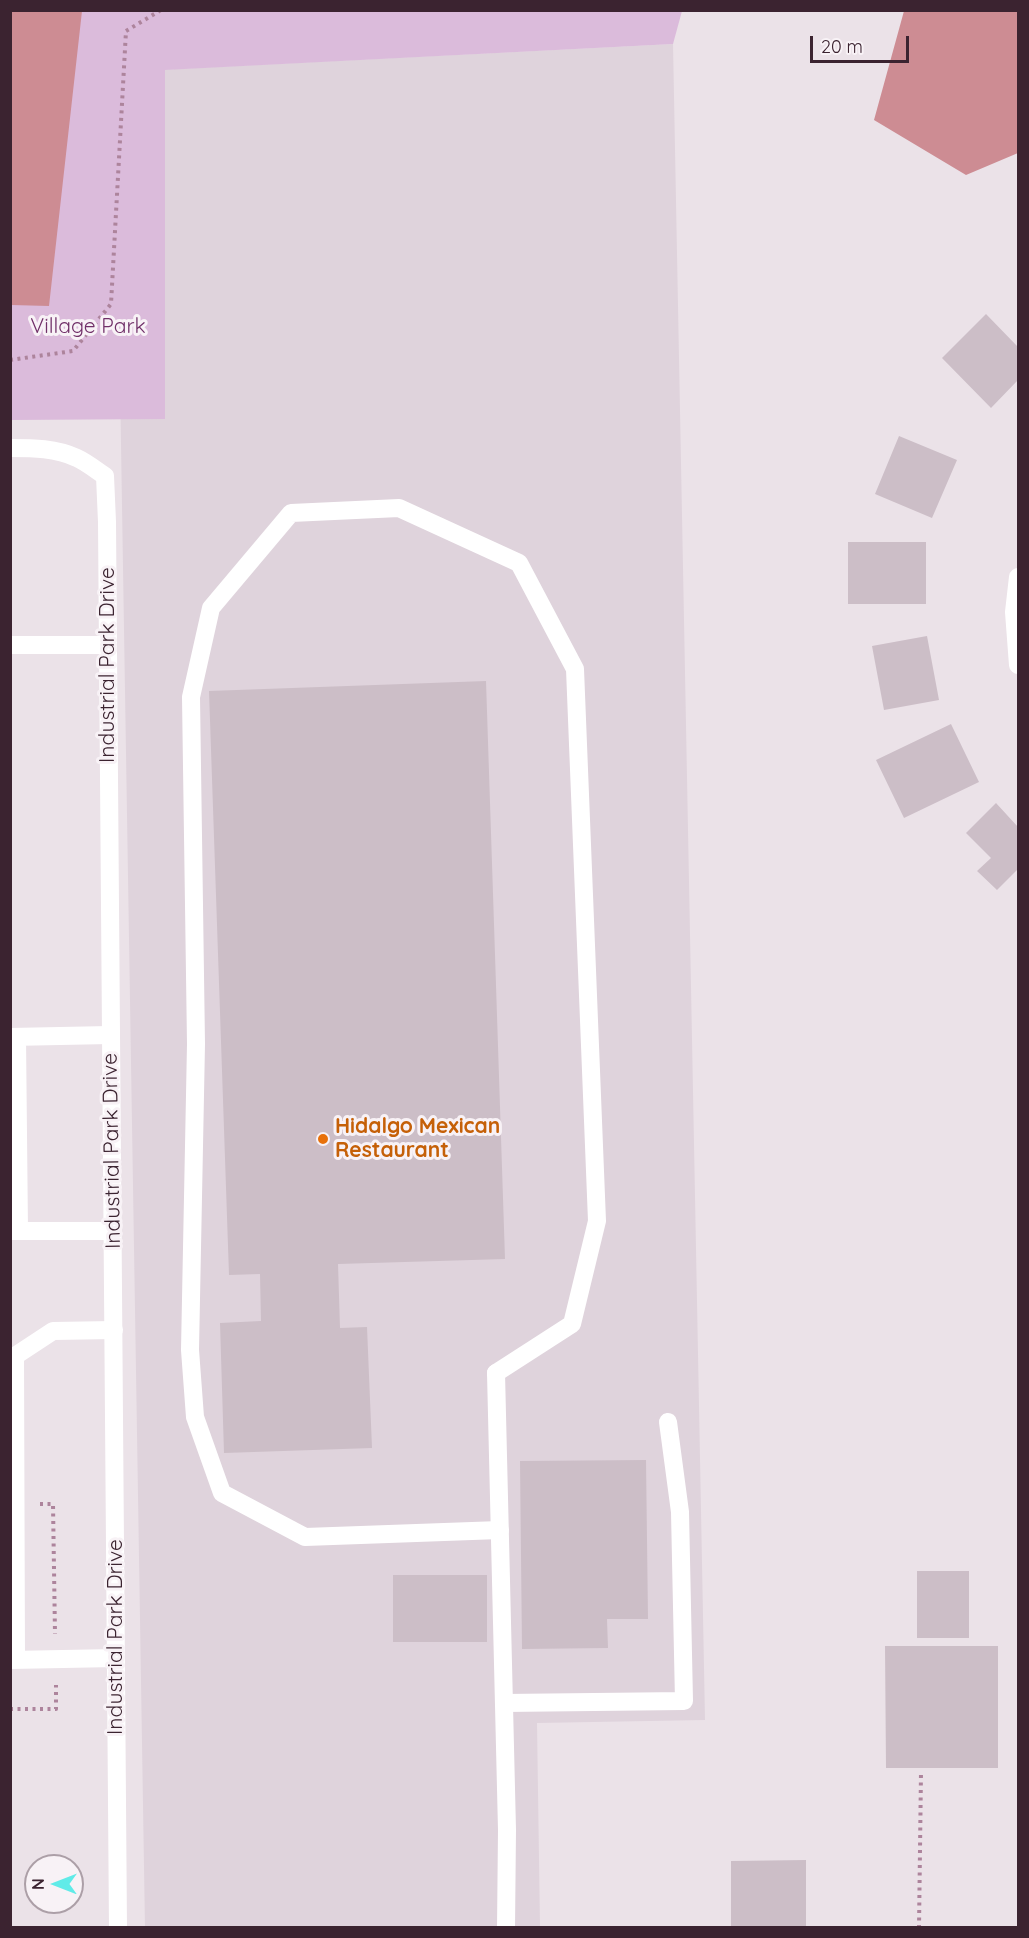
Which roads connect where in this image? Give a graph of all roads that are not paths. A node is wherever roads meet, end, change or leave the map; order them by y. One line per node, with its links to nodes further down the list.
1 (10, 448): 4 (street, Industrial Park Drive)
2 (1018, 577): 5 (street)
3 (10, 645): 4 (street)
4 (108, 645): 6 (street, Industrial Park Drive)
5 (1018, 665)
6 (110, 1035): 7 (street); 9 (street, Industrial Park Drive)
7 (14, 1037): 8 (street)
8 (15, 1231): 9 (street)
9 (112, 1231): 10 (street, Industrial Park Drive)
10 (114, 1330): 11 (street); 15 (street, Industrial Park Drive)
11 (13, 1356): 14 (street)
12 (668, 1422): 17 (street)
13 (500, 1530): 13 (street); 17 (street)
14 (13, 1562): 16 (street)
15 (116, 1658): 16 (street); 18 (street, Industrial Park Drive)
16 (13, 1660)
17 (504, 1703): 19 (street)
18 (118, 1928)
19 (506, 1928)

